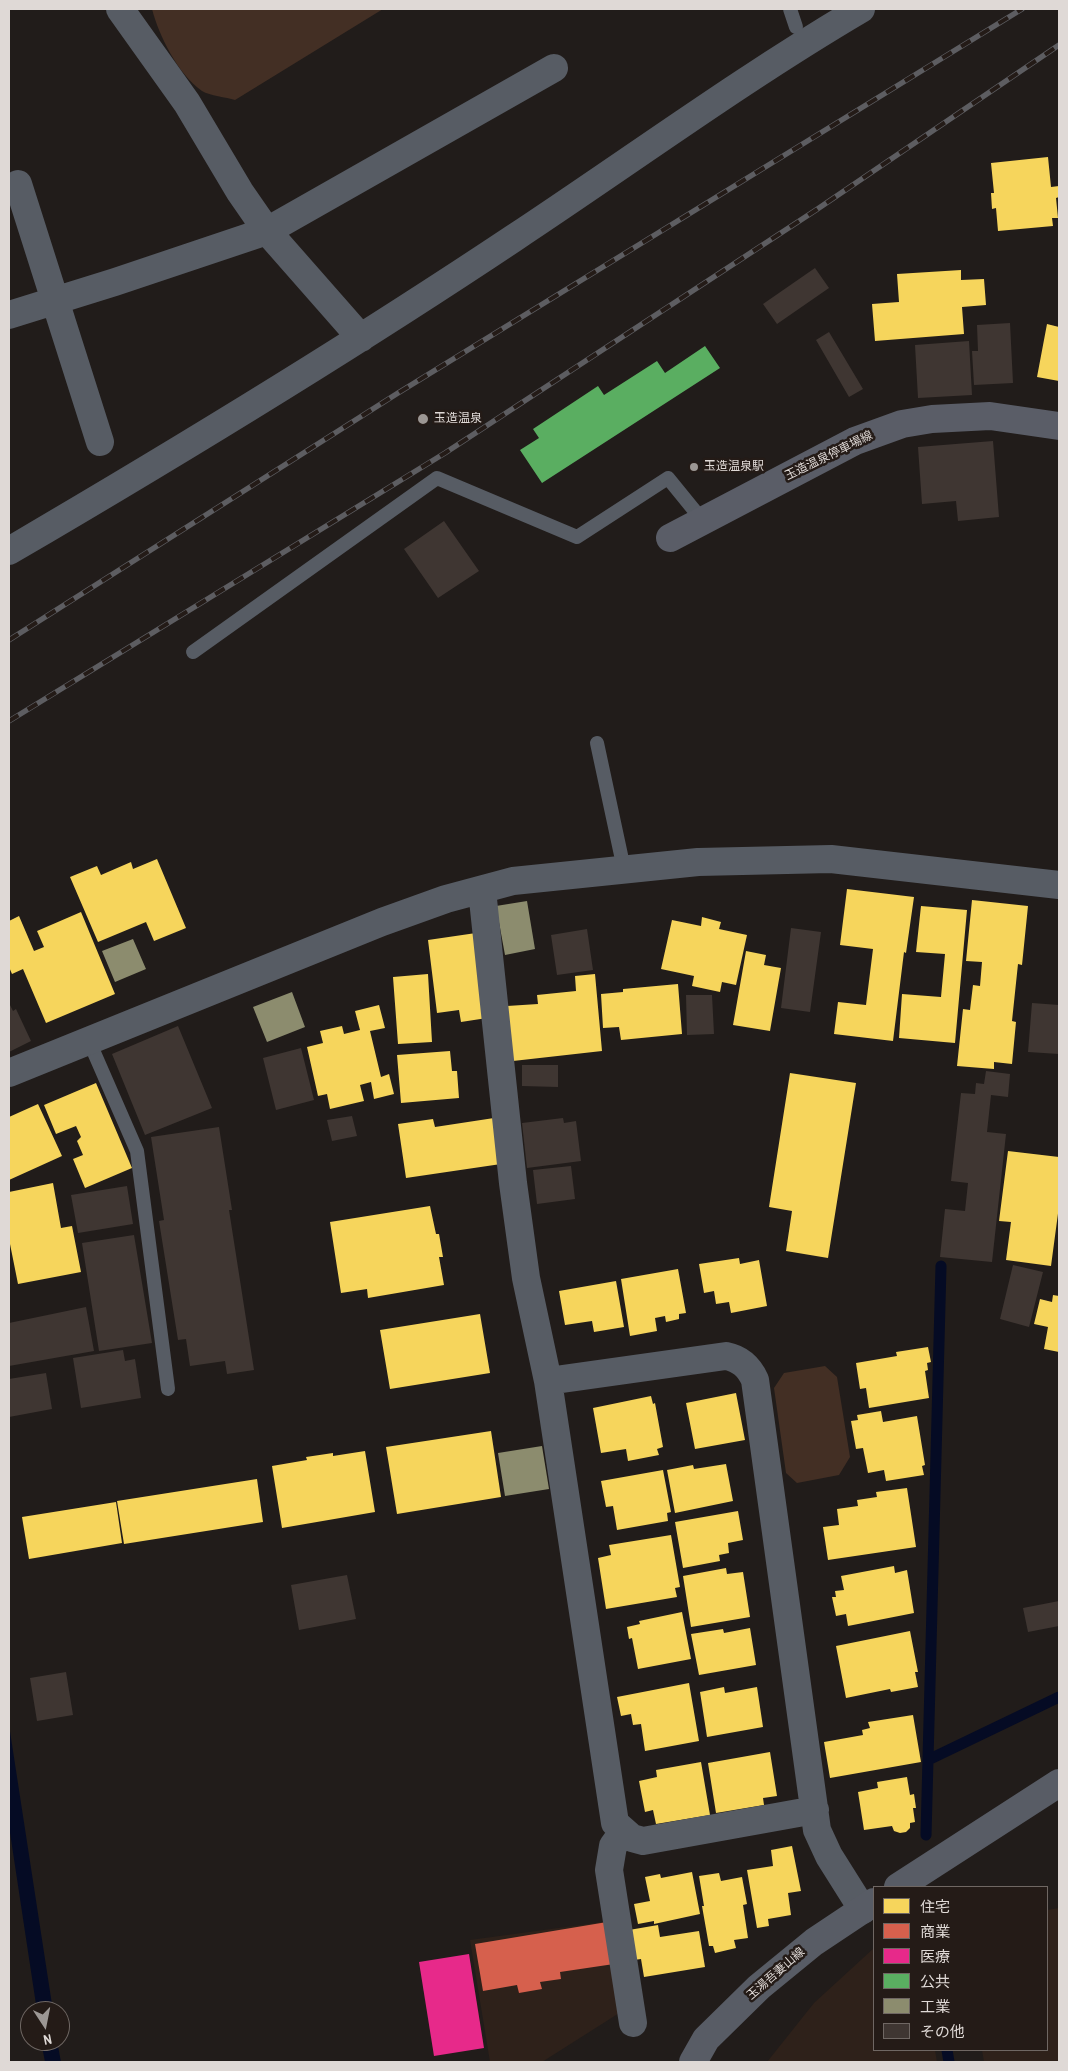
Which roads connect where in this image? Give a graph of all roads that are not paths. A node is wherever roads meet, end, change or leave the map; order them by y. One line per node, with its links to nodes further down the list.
1 (120, 9): 7 (street)
2 (790, 9): 4 (lane)
3 (861, 9): 10 (street)
4 (796, 27)
5 (554, 68): 7 (street)
6 (18, 184): 8 (street)
7 (267, 231): 8 (street); 10 (street)
8 (54, 300): 9 (street); 12 (street)
9 (9, 315)
10 (361, 338): 15 (street)
11 (1059, 426): 13 (main road, 玉造温泉停車場線)
12 (100, 442)
13 (703, 521): 14 (main road, 玉造温泉停車場線); 16 (lane)
14 (670, 538)
15 (9, 551)
16 (193, 652)
17 (597, 743): 18 (lane)
18 (624, 869): 19 (street); 20 (street)
19 (1059, 885)
20 (482, 890): 21 (street); 23 (street)
21 (89, 1042): 22 (street); 24 (lane)
22 (9, 1073)
23 (548, 1381): 26 (street); 27 (street)
24 (168, 1389)
25 (1059, 1783): 28 (main road)
26 (815, 1810): 27 (street); 29 (street)
27 (623, 1832): 30 (street)
28 (900, 1886)
29 (869, 1906): 31 (main road, 玉湯吾妻山線)
30 (633, 2023)
31 (693, 2062)

